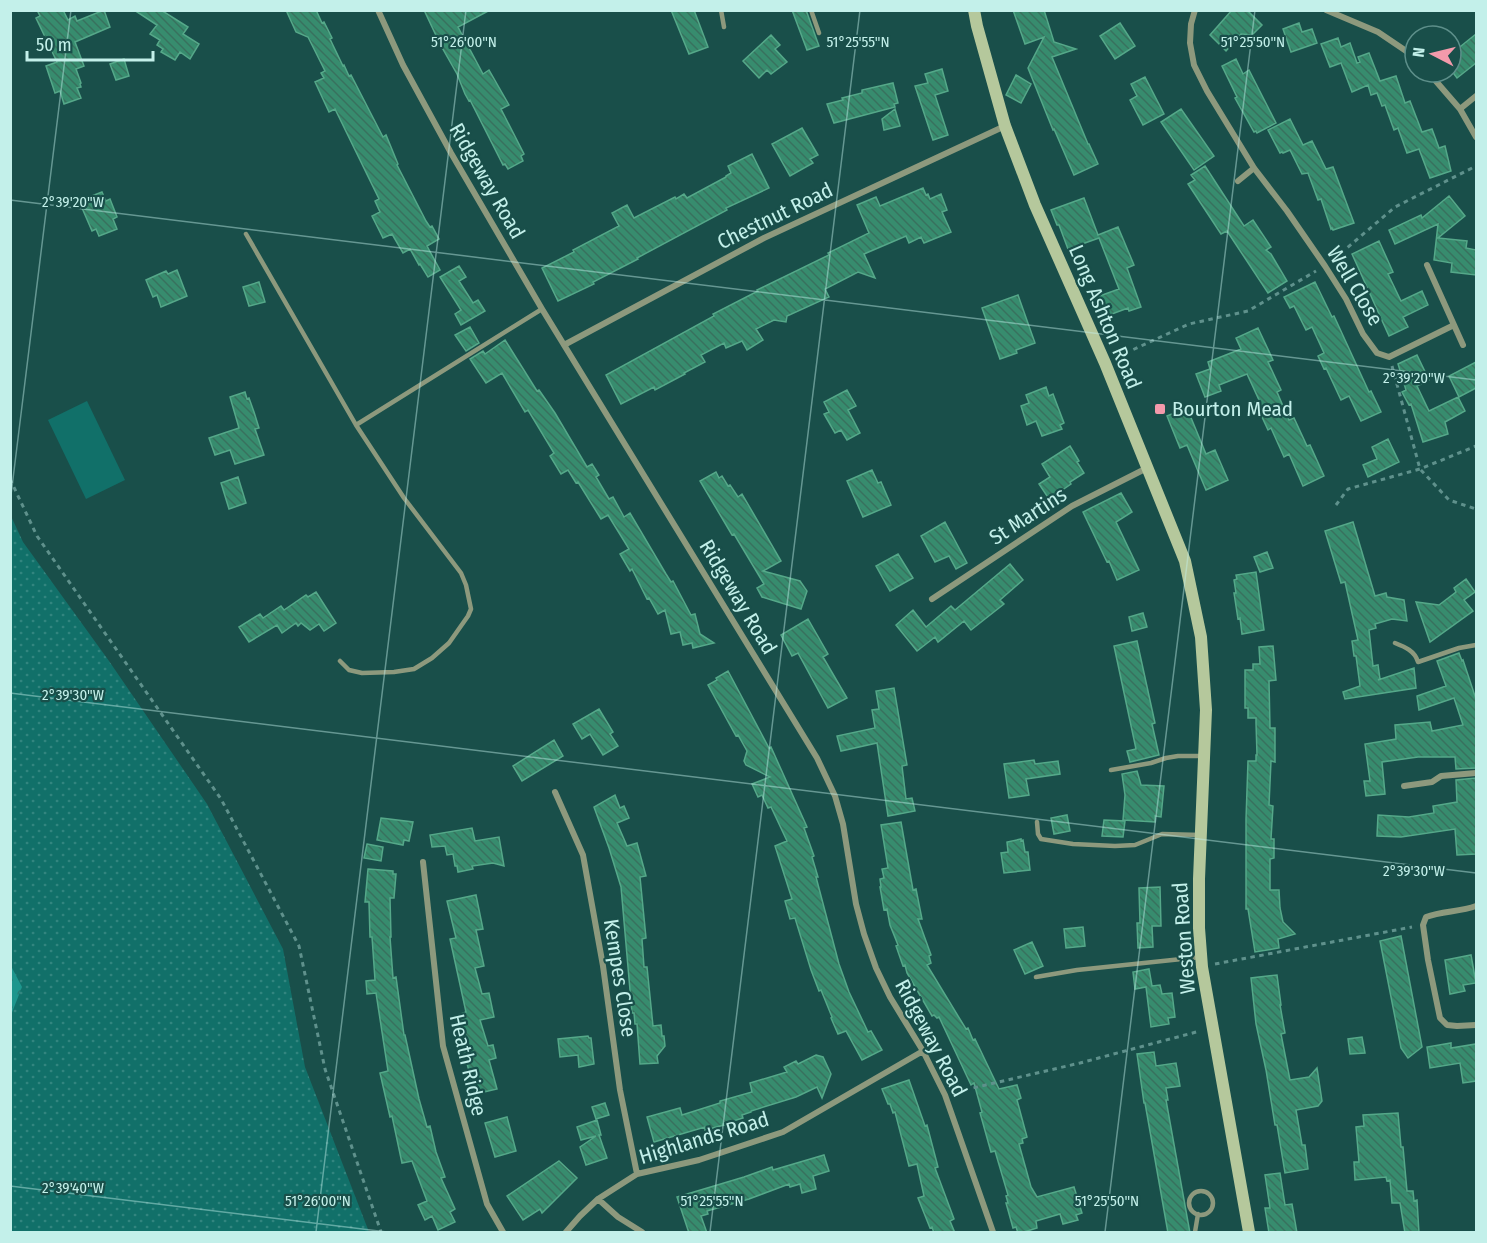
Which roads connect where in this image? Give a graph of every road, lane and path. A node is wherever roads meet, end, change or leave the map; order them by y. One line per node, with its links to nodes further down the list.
1 (378, 10): 22 (street, Ridgeway Road)
2 (721, 10): 8 (lane)
3 (811, 10): 9 (lane)
4 (974, 10): 14 (street, Long Ashton Road)
5 (1195, 10): 17 (street, Well Close)
6 (1326, 10): 7 (street)
7 (1344, 13): 10 (street)
8 (724, 27)
9 (819, 33)
10 (1403, 49)
11 (1438, 84): 13 (street)
12 (1476, 96): 13 (street)
13 (1460, 109): 15 (street)
14 (1005, 126): 24 (street, Chestnut Road); 27 (street, Long Ashton Road)
15 (1476, 137)
16 (1476, 166): 20 (path)
17 (1254, 168): 18 (street); 20 (street, Well Close)
18 (1238, 181)
19 (246, 234): 28 (lane)
20 (1325, 266): 26 (street, Well Close); 27 (path)
21 (1427, 266): 23 (street)
22 (542, 309): 24 (street, Ridgeway Road); 28 (lane)
23 (1454, 325): 25 (street); 26 (street)
24 (564, 345): 54 (street, Ridgeway Road)
25 (1463, 345)
26 (1389, 357): 31 (path)
27 (1105, 363): 30 (street, Long Ashton Road)
28 (356, 425): 39 (lane)
29 (1476, 446): 31 (path)
30 (1147, 468): 35 (street, St Martins); 36 (street, Long Ashton Road)
31 (1420, 469): 33 (path); 34 (path)
32 (10, 479): 59 (path)
33 (1336, 505)
34 (1476, 509)
35 (932, 599)
36 (1201, 637): 40 (street, Weston Road)
37 (1395, 643): 38 (lane)
38 (1476, 645)
39 (340, 661)
40 (1204, 756): 41 (lane); 46 (street, Weston Road)
41 (1110, 770)
42 (1476, 773): 43 (street)
43 (1404, 786)
44 (555, 792): 56 (street, Kempes Close)
45 (1037, 822): 46 (lane)
46 (1201, 835): 50 (street, Weston Road)
47 (423, 862): 60 (street, Heath Ridge)
48 (1476, 906): 49 (street)
49 (1423, 925): 50 (path); 52 (street)
50 (1201, 962): 51 (lane); 65 (street, Weston Road)
51 (1036, 977)
52 (1476, 1025)
53 (1198, 1031): 55 (path)
54 (923, 1051): 55 (street, Ridgeway Road); 56 (street, Highlands Road)
55 (945, 1095): 63 (street, Ridgeway Road)
56 (637, 1174): 57 (street, Highlands Road)
57 (598, 1199): 61 (street, Highlands Road); 62 (street)
58 (1198, 1214): 58 (lane); 64 (lane)
59 (381, 1233)
60 (503, 1233)
61 (566, 1233)
62 (642, 1233)
63 (993, 1233)
64 (1196, 1233)
65 (1249, 1233)

